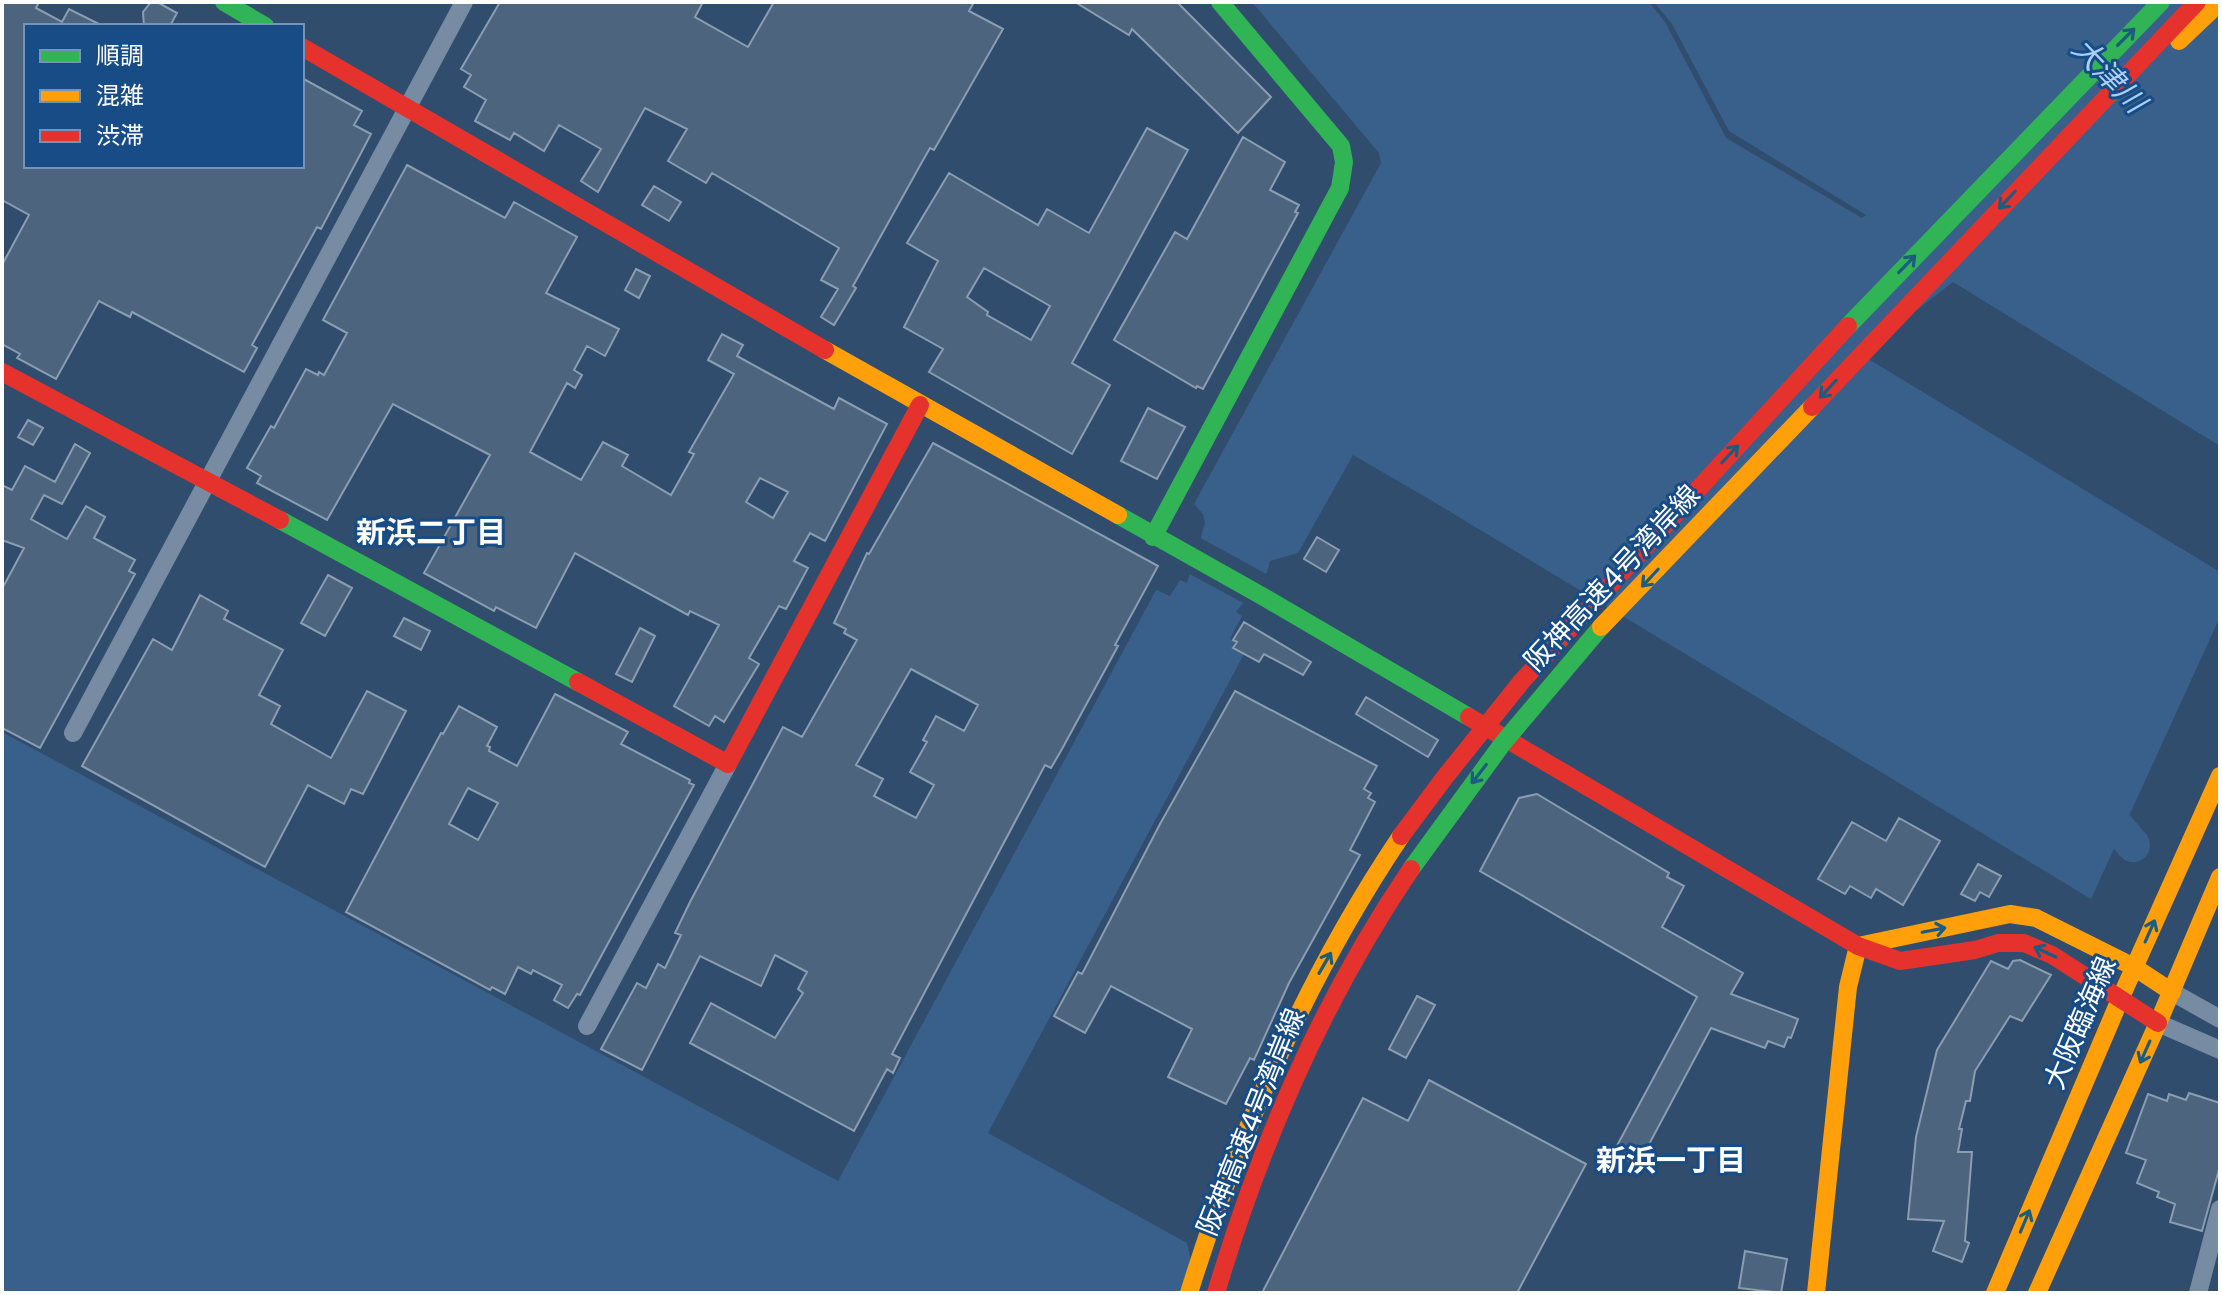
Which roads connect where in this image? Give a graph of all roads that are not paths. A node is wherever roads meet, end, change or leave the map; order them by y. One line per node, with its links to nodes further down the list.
1 (224, 2): 7 (main road)
2 (464, 2): 9 (street)
3 (1220, 2): 14 (main road)
4 (2161, 2): 28 (main road, 阪神高速4号湾岸線, one-way to 4, bridge)
5 (2197, 2): 10 (main road, 阪神高速4号湾岸線, bridge)
6 (2220, 2): 10 (main road, bridge)
7 (262, 24)
8 (304, 48): 9 (main road)
9 (408, 110): 12 (main road); 13 (street)
10 (2040, 163): 29 (main road, 阪神高速4号湾岸線, one-way to 29, bridge)
11 (2, 372): 13 (main road)
12 (920, 405): 14 (main road); 16 (main road)
13 (209, 481): 15 (street); 16 (main road)
14 (1153, 537): 19 (main road)
15 (73, 733)
16 (728, 764): 25 (street)
17 (2220, 776): 20 (main road, 大阪臨海線, one-way to 17)
18 (2220, 877): 21 (main road)
19 (1858, 946): 20 (main road, one-way to 20); 22 (main road, one-way to 19); 30 (main road)
20 (2134, 967): 21 (main road); 22 (main road, 大阪臨海線)
21 (2172, 992): 23 (street); 24 (main road)
22 (2121, 997): 24 (main road); 31 (main road, 大阪臨海線, one-way to 22)
23 (2220, 1019)
24 (2158, 1023): 26 (street); 32 (main road, one-way to 32)
25 (587, 1026)
26 (2220, 1050)
27 (2220, 1209): 33 (street)
28 (1189, 1293)
29 (1216, 1293)
30 (1816, 1293)
31 (1995, 1293)
32 (2037, 1293)
33 (2198, 1293)

